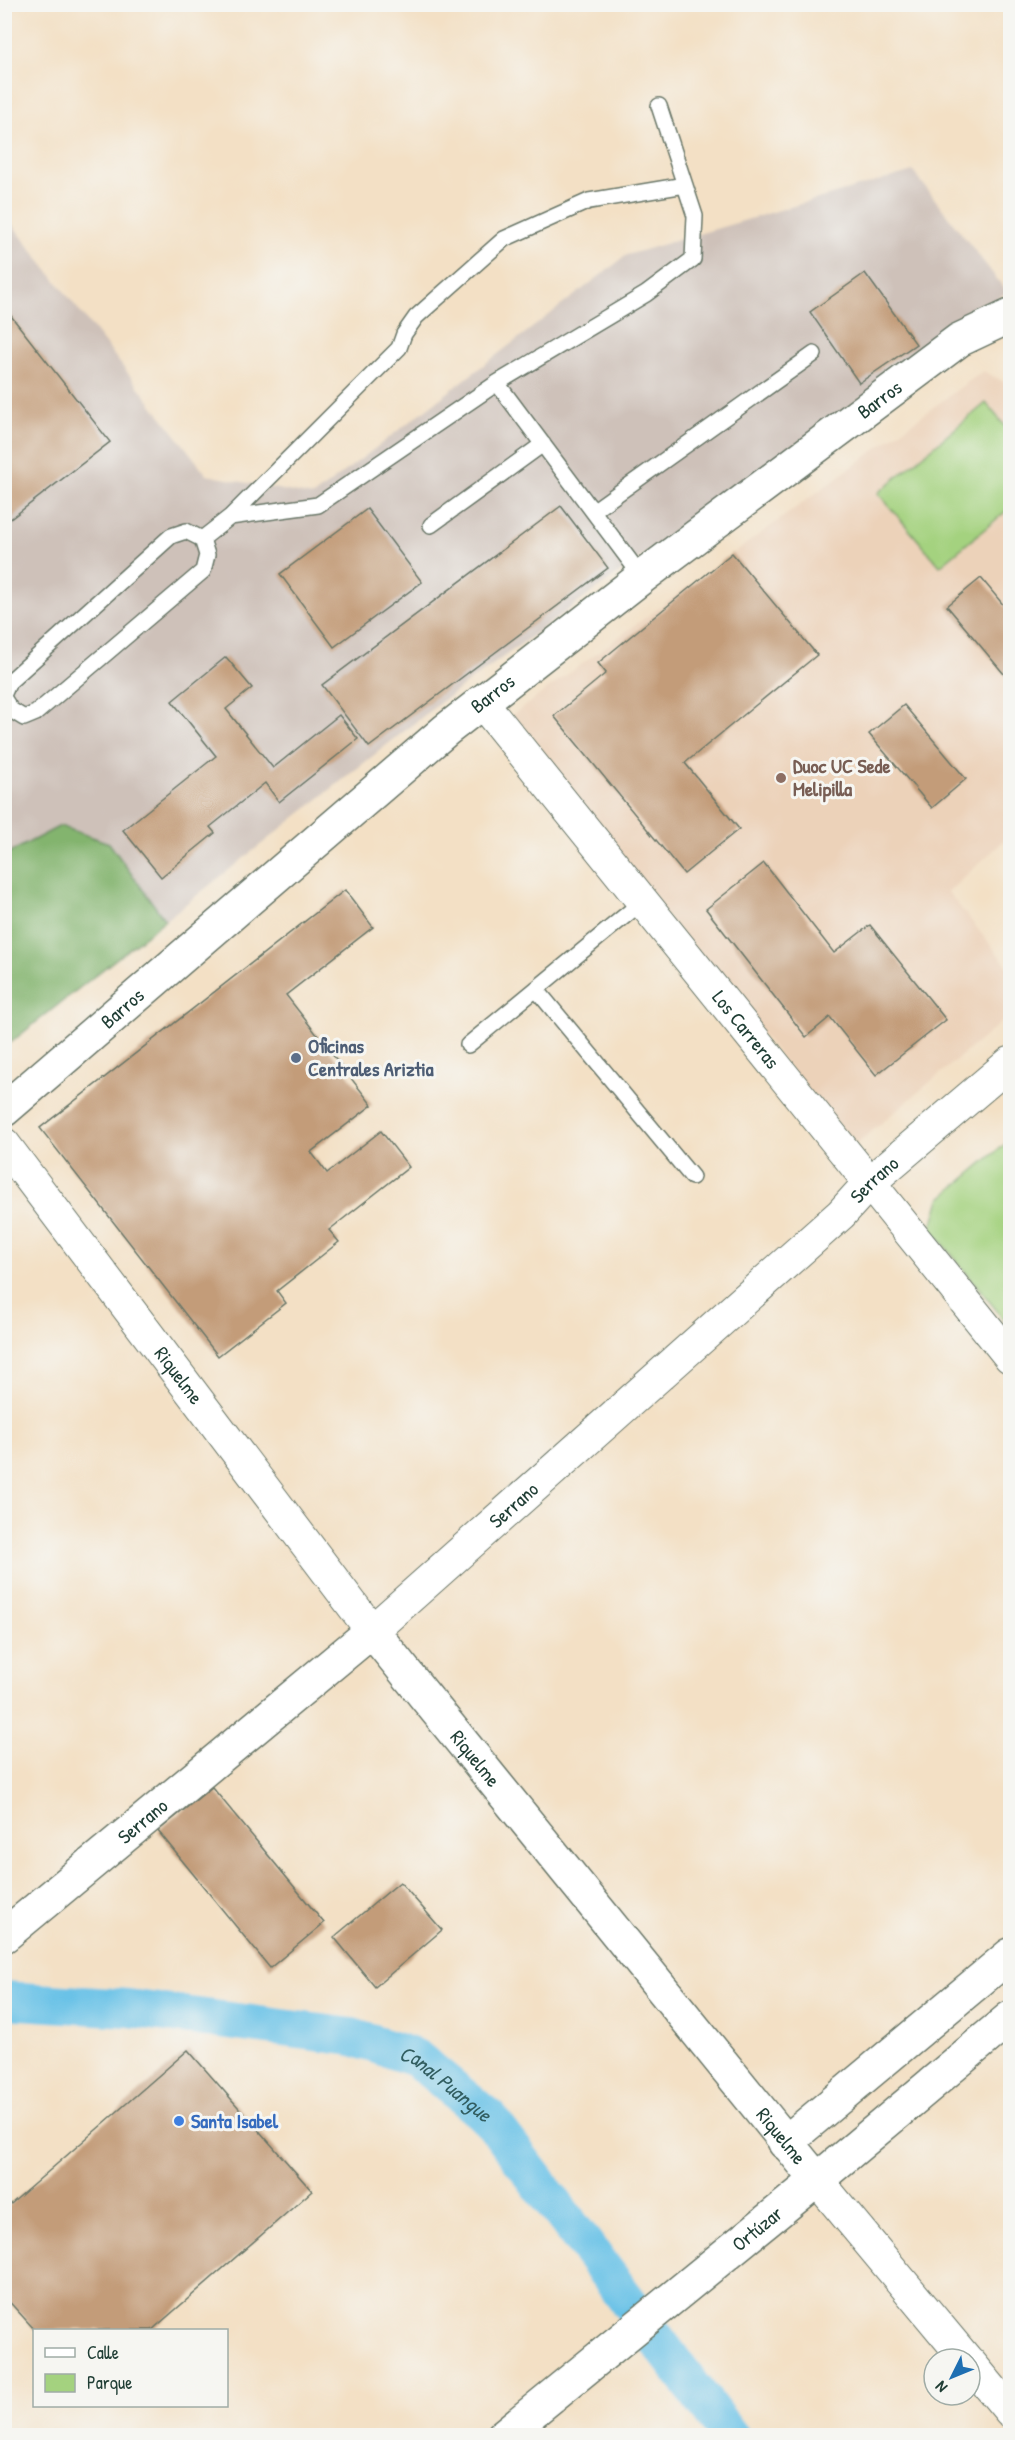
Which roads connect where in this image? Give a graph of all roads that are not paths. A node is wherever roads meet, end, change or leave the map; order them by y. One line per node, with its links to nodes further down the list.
1 (658, 106): 2 (lane)
2 (685, 185): 5 (lane); 8 (lane)
3 (1011, 316): 11 (main road, Barros)
4 (814, 354): 7 (lane)
5 (497, 383): 6 (lane); 8 (lane)
6 (543, 444): 7 (lane); 9 (lane)
7 (593, 511): 11 (lane)
8 (230, 517): 10 (lane)
9 (431, 525)
10 (202, 539): 12 (lane); 13 (lane)
11 (642, 577): 14 (main road, Barros)
12 (4, 693)
13 (4, 699)
14 (482, 701): 15 (street, Los Carreras); 19 (main road, Barros)
15 (643, 901): 16 (lane); 22 (street, Los Carreras)
16 (536, 989): 17 (lane); 21 (lane)
17 (468, 1045)
18 (1011, 1063): 22 (street, Serrano)
19 (4, 1110)
20 (4, 1144): 24 (street, Riquelme)
21 (692, 1178)
22 (870, 1182): 23 (street, Los Carreras); 24 (street, Serrano)
23 (1011, 1357)
24 (372, 1631): 25 (main road, Serrano); 28 (main road, Riquelme)
25 (4, 1936)
26 (1011, 1955): 28 (main road)
27 (1011, 2018): 29 (main road, Ortúzar)
28 (785, 2143): 29 (main road, Riquelme)
29 (817, 2180): 30 (street, Riquelme); 33 (main road, Ortúzar)
30 (956, 2347)
31 (982, 2377): 32 (street)
32 (1011, 2411)
33 (503, 2436)

